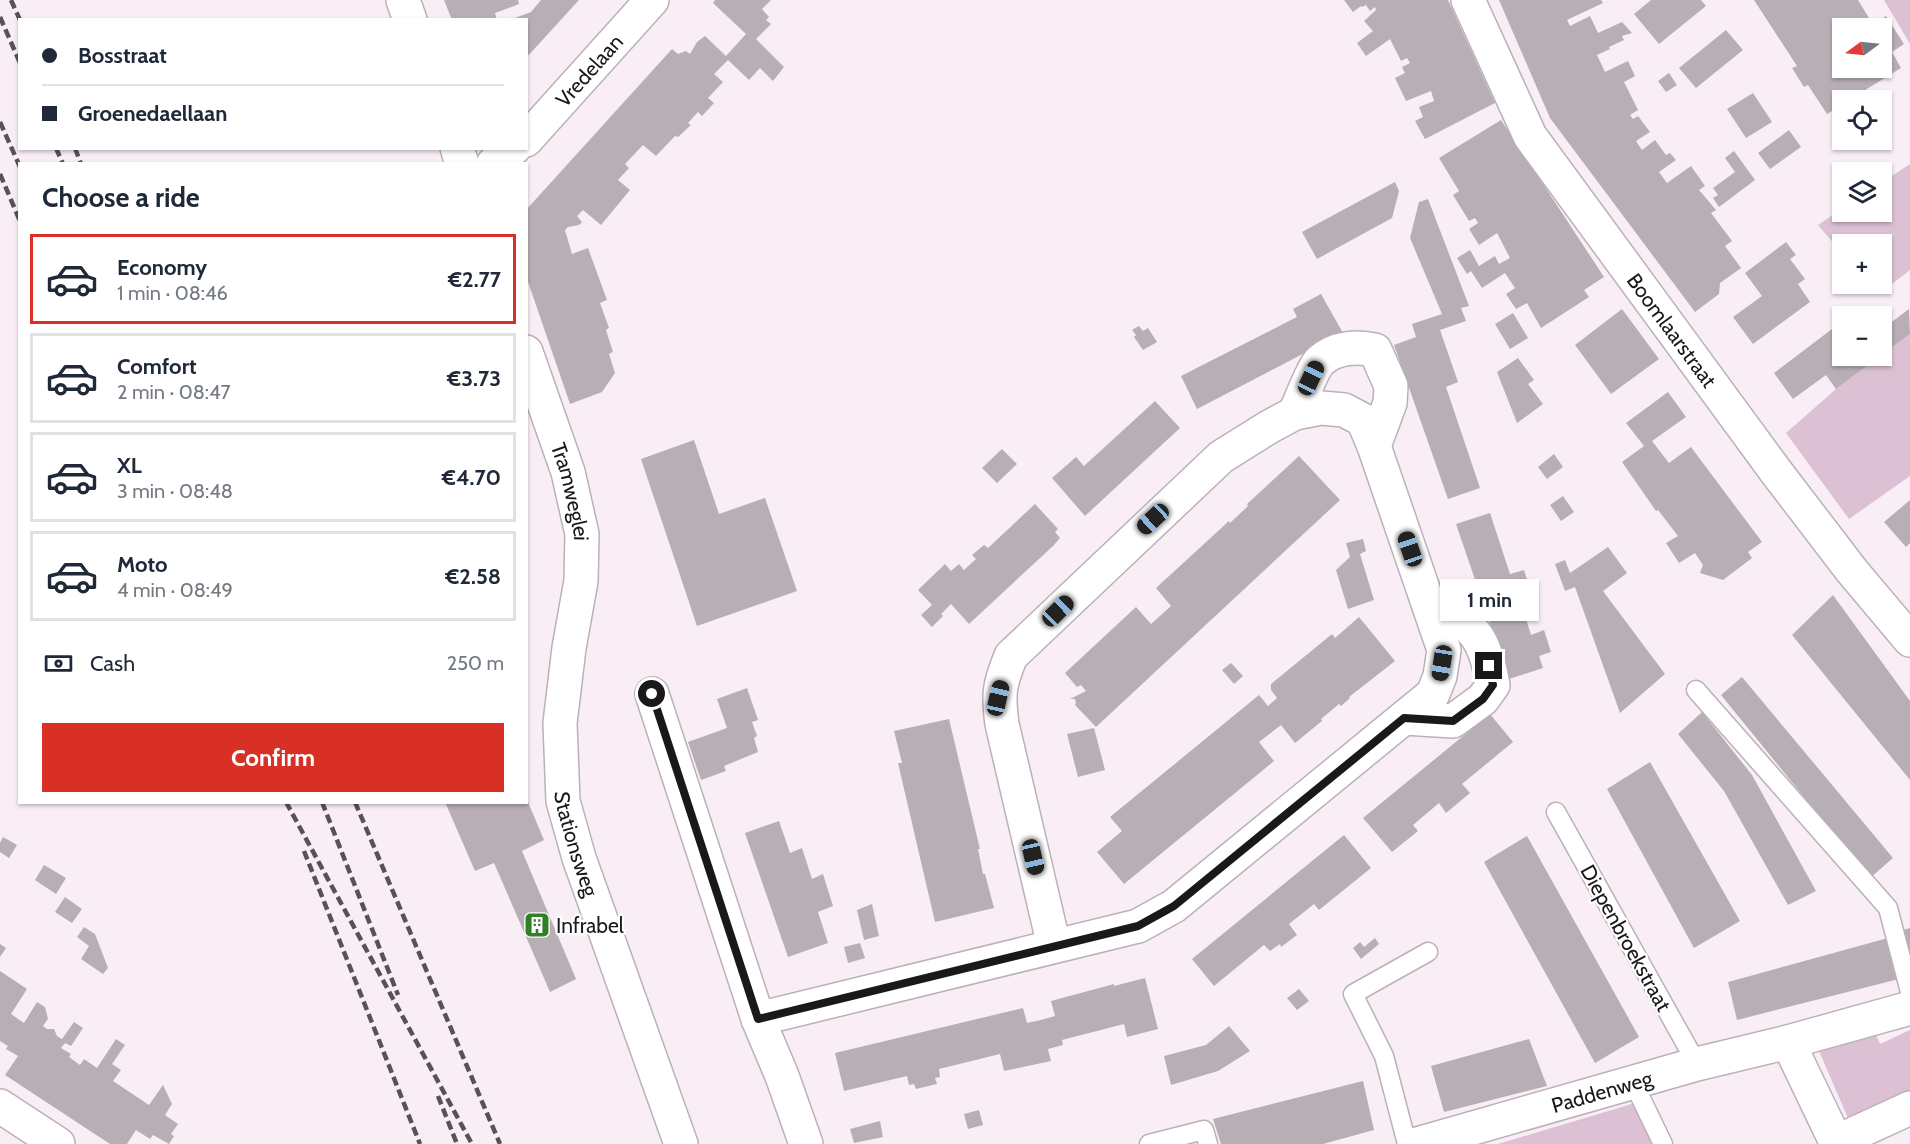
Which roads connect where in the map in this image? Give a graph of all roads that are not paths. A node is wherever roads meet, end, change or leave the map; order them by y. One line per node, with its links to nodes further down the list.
1 (402, 0): 4 (street)
2 (652, 0): 5 (street, Vredelaan)
3 (1468, 0): 13 (street, Boomlaarstraat)
4 (409, 18)
5 (528, 138)
6 (511, 150): 7 (street)
7 (496, 162)
8 (528, 358): 12 (street, Tramweglei)
9 (1295, 413): 10 (street); 10 (street); 18 (street)
10 (1374, 446): 11 (street)
11 (1432, 610): 16 (street); 16 (street)
12 (572, 635): 30 (street, Stationsweg)
13 (1910, 640)
14 (1696, 690): 20 (lane)
15 (652, 694): 22 (street)
16 (1404, 718): 18 (street)
17 (1556, 812): 24 (lane, Diepenbroekstraat)
18 (1054, 946): 22 (street)
19 (1428, 952): 34 (lane)
20 (1910, 992)
21 (1910, 1008): 23 (street, Paddenweg)
22 (758, 1019): 31 (street)
23 (1788, 1042): 24 (street, Paddenweg); 28 (street)
24 (1697, 1065): 25 (street, Paddenweg)
25 (1634, 1083): 35 (street, Paddenweg); 36 (lane)
26 (0, 1106): 29 (street)
27 (1910, 1108): 28 (street)
28 (1833, 1143)
29 (58, 1144)
30 (681, 1144)
31 (806, 1144)
32 (1149, 1144): 33 (lane)
33 (1208, 1144)
34 (1407, 1144)
35 (1417, 1144)
36 (1663, 1144)

